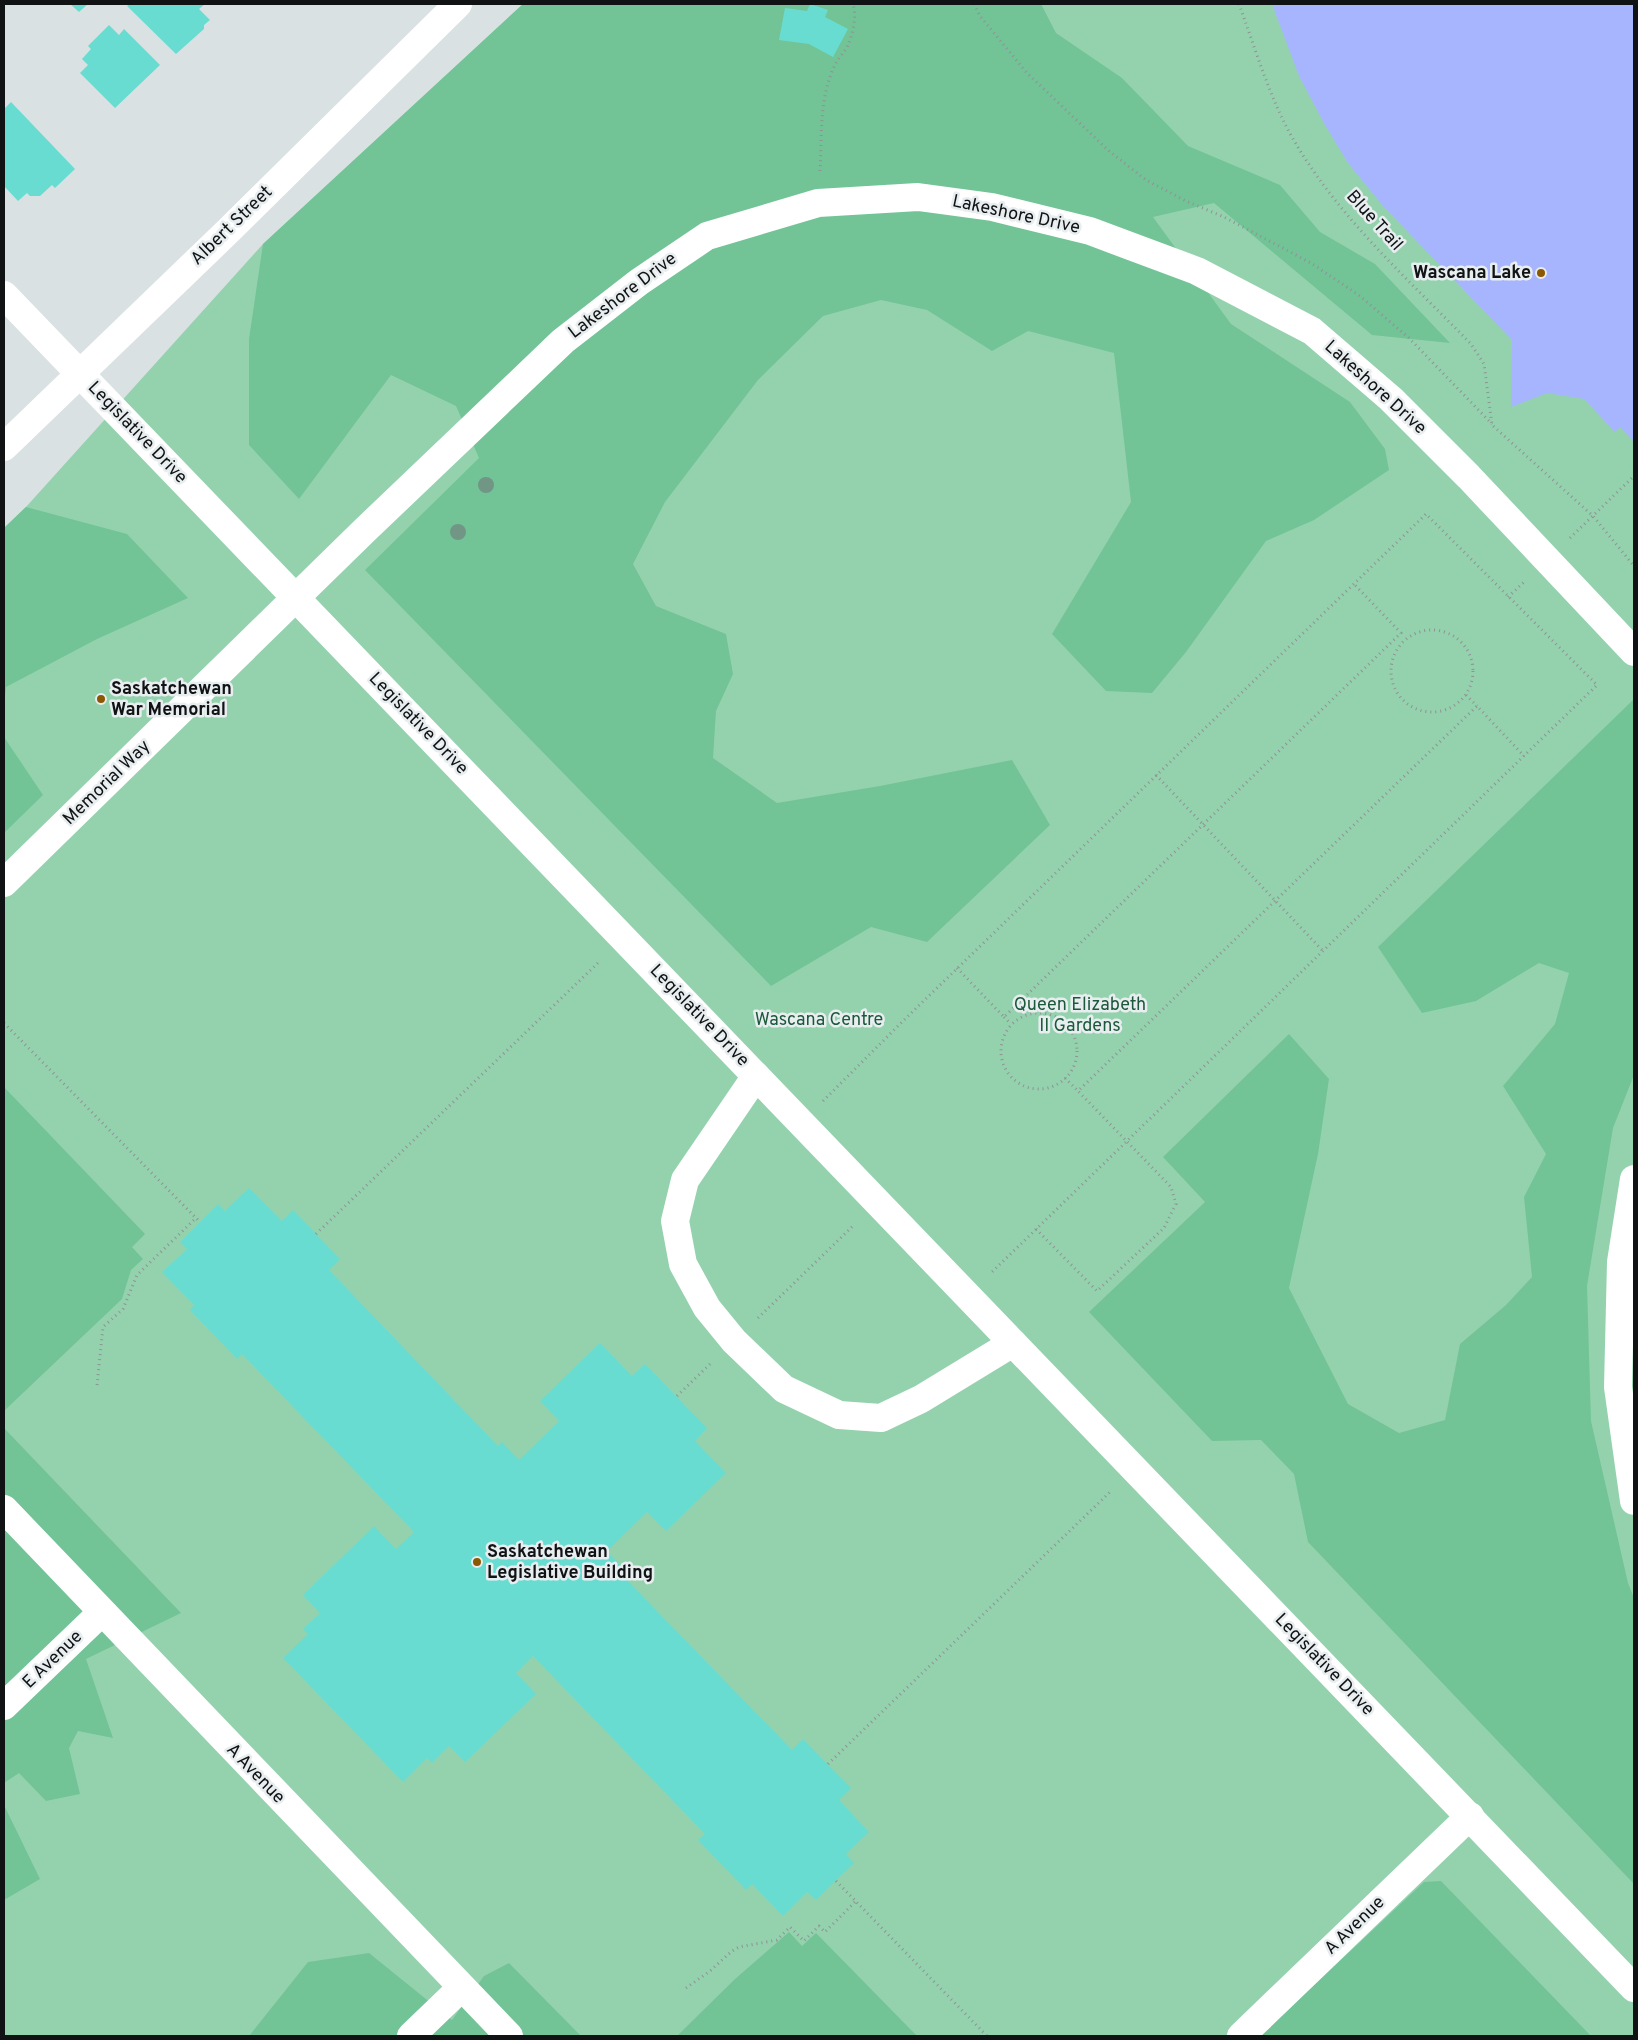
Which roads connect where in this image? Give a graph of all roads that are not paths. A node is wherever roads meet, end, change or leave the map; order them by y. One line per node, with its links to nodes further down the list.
1 (458, 4): 3 (street, Albert Street)
2 (4, 295): 3 (street, Legislative Drive)
3 (80, 373): 4 (street, Albert Street); 5 (street, Legislative Drive)
4 (4, 447)
5 (297, 599): 6 (street, Lakeshore Drive); 7 (street, Memorial Way); 8 (street, Legislative Drive)
6 (1634, 652)
7 (4, 883)
8 (756, 1076): 10 (street, Legislative Drive); 10 (street, Legislative Drive)
9 (1634, 1179): 11 (street)
10 (1013, 1343): 15 (street, Legislative Drive)
11 (1634, 1501)
12 (4, 1509): 13 (street, A Avenue)
13 (102, 1613): 14 (street, E Avenue); 16 (street, A Avenue)
14 (4, 1706)
15 (1470, 1816): 17 (street, Legislative Drive); 20 (street, A Avenue)
16 (461, 1988): 18 (street); 19 (street, A Avenue)
17 (1634, 1988)
18 (411, 2036)
19 (509, 2036)
20 (1241, 2036)

